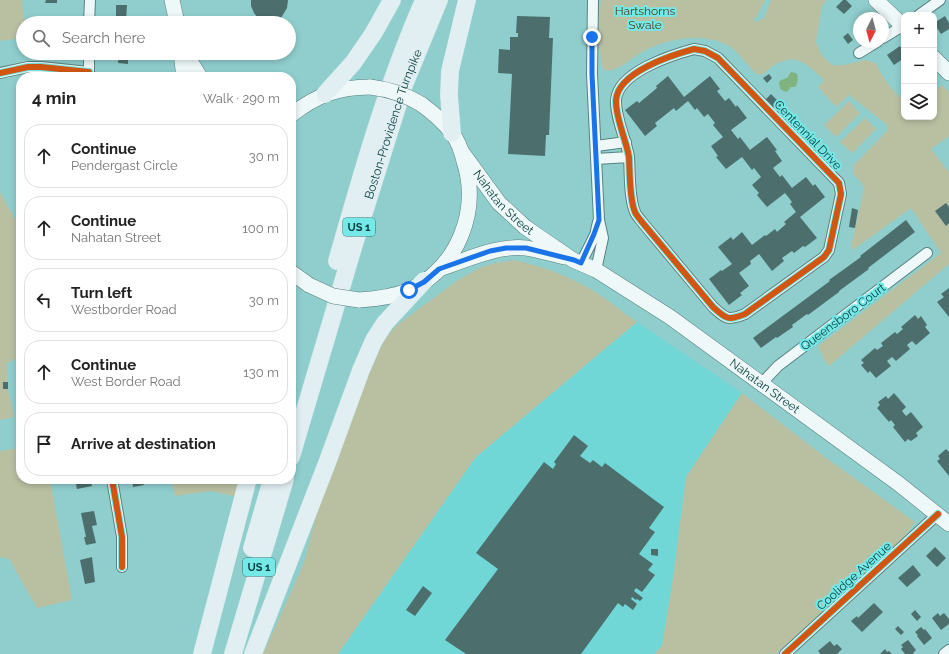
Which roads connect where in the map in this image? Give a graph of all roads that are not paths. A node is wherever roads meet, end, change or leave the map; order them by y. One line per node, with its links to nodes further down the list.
1 (90, 0): 11 (street)
2 (172, 0): 12 (main road)
3 (392, 0): 28 (main road)
4 (424, 0): 44 (main road, Boston-Providence Turnpike / US 1)
5 (439, 0): 45 (main road, Boston-Providence Turnpike / US 1)
6 (467, 0): 30 (main road)
7 (593, 0): 32 (street)
8 (876, 0): 13 (main road)
9 (940, 0): 10 (street)
10 (923, 12)
11 (90, 16)
12 (175, 16)
13 (901, 23)
14 (901, 28): 15 (street)
15 (889, 35)
16 (867, 48): 17 (street)
17 (859, 53)
18 (89, 60): 23 (street)
19 (182, 60): 24 (main road)
20 (190, 60): 25 (main road)
21 (937, 61): 27 (main road)
22 (68, 72): 26 (street)
23 (89, 72)
24 (183, 72)
25 (197, 72)
26 (0, 73)
27 (949, 73)
28 (325, 94): 29 (main road); 30 (main road, bridge)
29 (297, 106)
30 (452, 133): 33 (main road)
31 (626, 142): 32 (street); 34 (street, Centennial Drive); 34 (street, Centennial Drive)
32 (596, 146): 35 (street)
33 (461, 151): 38 (main road, Nahatan Street); 39 (main road)
34 (628, 157): 35 (street)
35 (596, 159): 36 (street)
36 (599, 220): 38 (street); 40 (street)
37 (927, 253): 43 (street, Queensboro Court)
38 (577, 261): 39 (main road, Nahatan Street); 40 (main road, Nahatan Street)
39 (439, 269): 42 (main road)
40 (596, 270): 43 (main road, Nahatan Street)
41 (296, 276): 42 (main road, bridge)
42 (424, 282): 56 (main road)
43 (761, 384): 50 (main road, Nahatan Street)
44 (296, 399)
45 (296, 440)
46 (113, 484): 51 (street)
47 (247, 484): 53 (main road)
48 (271, 484): 54 (main road, US 1)
49 (284, 484): 55 (main road, US 1)
50 (943, 519): 57 (street, Coolidge Avenue)
51 (122, 567)
52 (949, 650): 58 (street)
53 (202, 654)
54 (222, 654)
55 (233, 654)
56 (253, 654)
57 (785, 654)
58 (944, 654)

